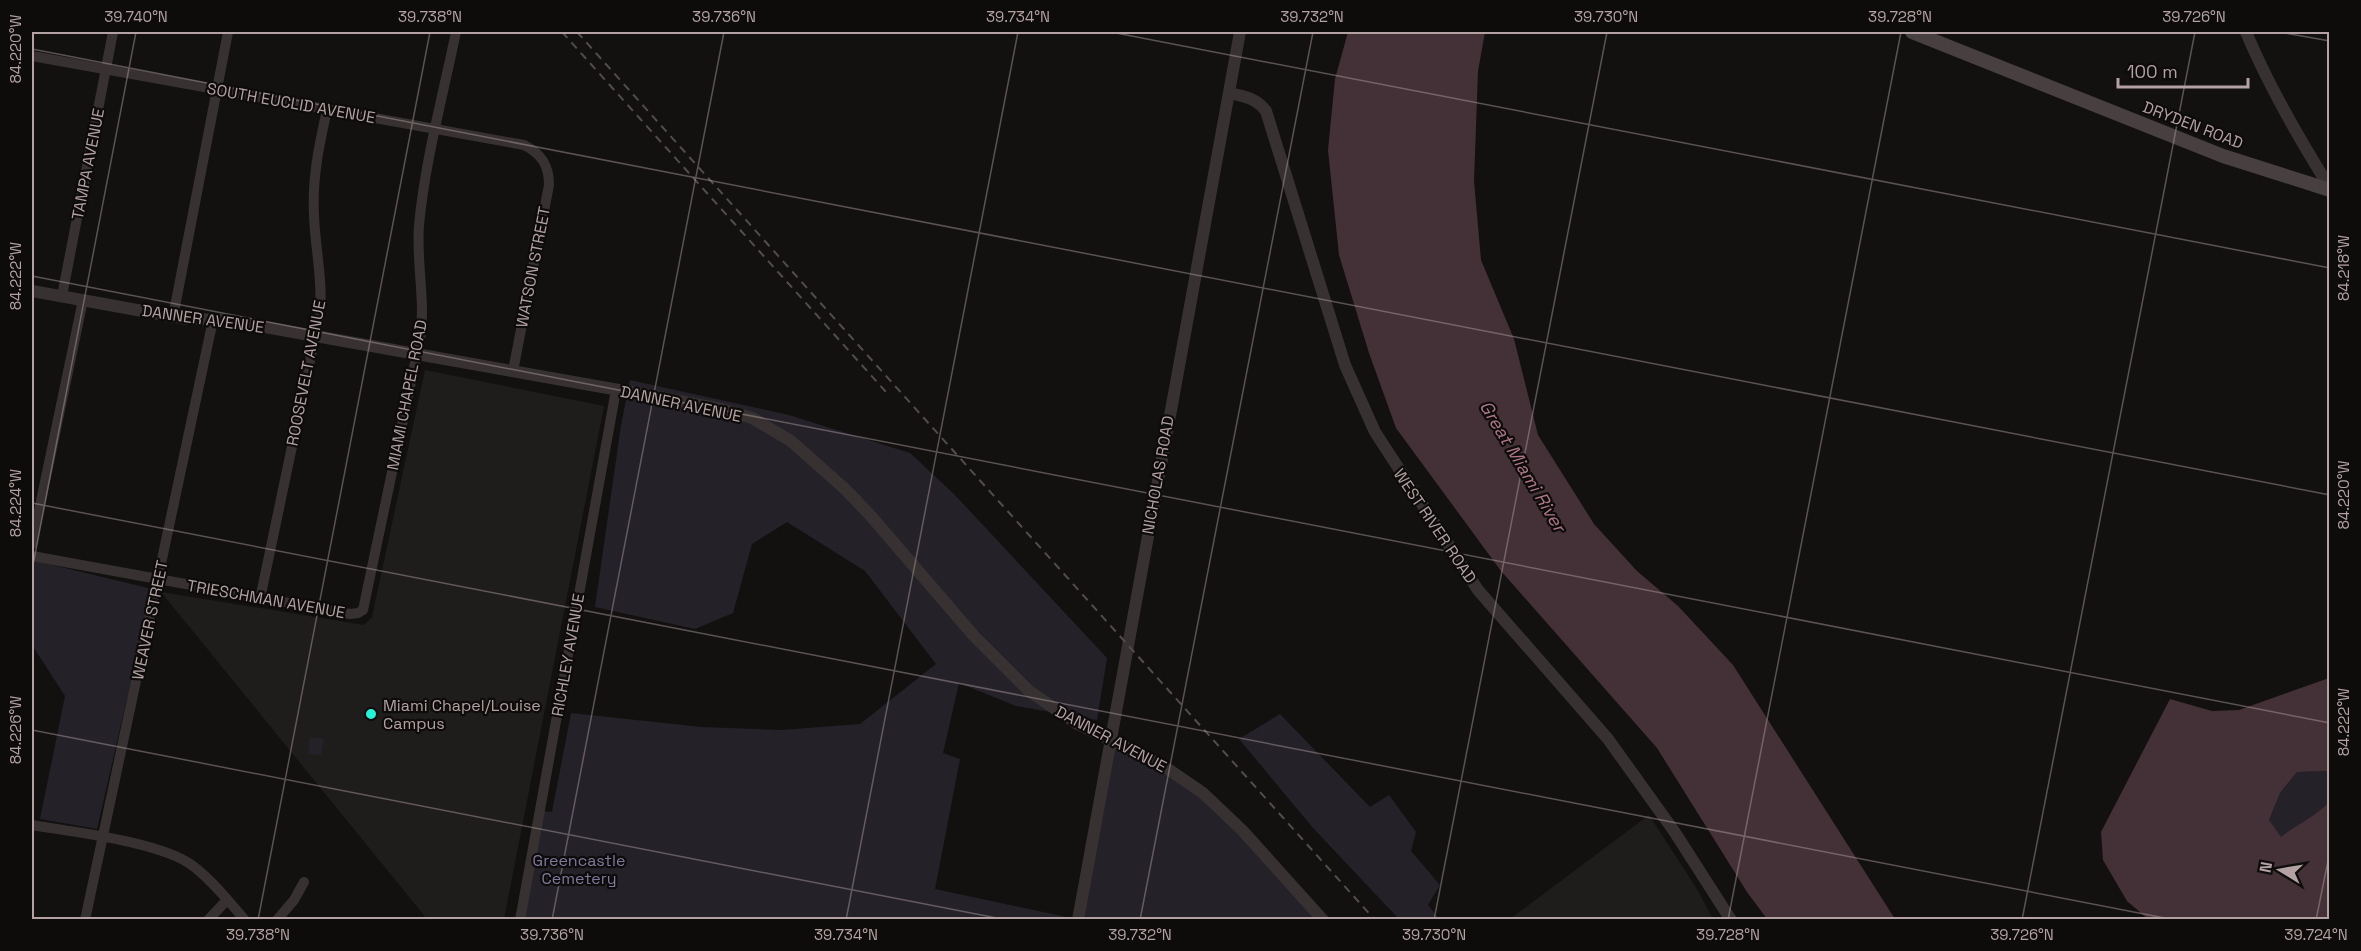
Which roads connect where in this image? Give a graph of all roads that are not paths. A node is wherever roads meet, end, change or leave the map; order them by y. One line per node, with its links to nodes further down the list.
1 (113, 32): 8 (street, TAMPA AVENUE)
2 (228, 32): 9 (street)
3 (456, 32): 12 (street, MIAMI CHAPEL ROAD)
4 (1240, 32): 10 (street, NICHOLAS ROAD)
5 (1912, 32): 14 (main road, DRYDEN ROAD)
6 (2246, 32): 14 (street)
7 (32, 56): 8 (street, SOUTH EUCLID AVENUE)
8 (106, 70): 9 (street, SOUTH EUCLID AVENUE); 16 (street, TAMPA AVENUE)
9 (217, 89): 11 (street, SOUTH EUCLID AVENUE); 18 (street)
10 (1229, 93): 29 (street, NICHOLAS ROAD); 41 (street, WEST RIVER ROAD)
11 (327, 110): 12 (street, SOUTH EUCLID AVENUE); 20 (street, ROOSEVELT AVENUE)
12 (436, 130): 13 (street, SOUTH EUCLID AVENUE); 21 (street, MIAMI CHAPEL ROAD)
13 (544, 163): 22 (street, WATSON STREET)
14 (2330, 189)
15 (32, 291): 16 (street, DANNER AVENUE)
16 (62, 296): 17 (street, DANNER AVENUE)
17 (83, 300): 18 (street, DANNER AVENUE); 24 (street)
18 (173, 317): 19 (street, DANNER AVENUE)
19 (213, 320): 20 (street, DANNER AVENUE); 26 (street, WEAVER STREET)
20 (316, 336): 21 (street, DANNER AVENUE); 27 (street, ROOSEVELT AVENUE)
21 (417, 354): 22 (street, DANNER AVENUE); 28 (street, MIAMI CHAPEL ROAD)
22 (513, 371): 23 (street, DANNER AVENUE)
23 (616, 390): 29 (street, DANNER AVENUE); 38 (street, RICHLEY AVENUE)
24 (32, 544)
25 (32, 556): 26 (street, TRIESCHMAN AVENUE)
26 (158, 579): 27 (street, TRIESCHMAN AVENUE); 31 (street, WEAVER STREET)
27 (260, 599): 28 (street, TRIESCHMAN AVENUE)
28 (358, 613)
29 (1111, 742): 39 (street, NICHOLAS ROAD); 40 (street, DANNER AVENUE)
30 (32, 825): 31 (street)
31 (103, 838): 33 (street); 34 (street, WEAVER STREET)
32 (304, 882): 37 (street)
33 (227, 900): 35 (street); 36 (street)
34 (86, 920)
35 (208, 920)
36 (246, 920)
37 (277, 920)
38 (520, 920)
39 (1078, 920)
40 (1323, 920)
41 (1731, 920)

